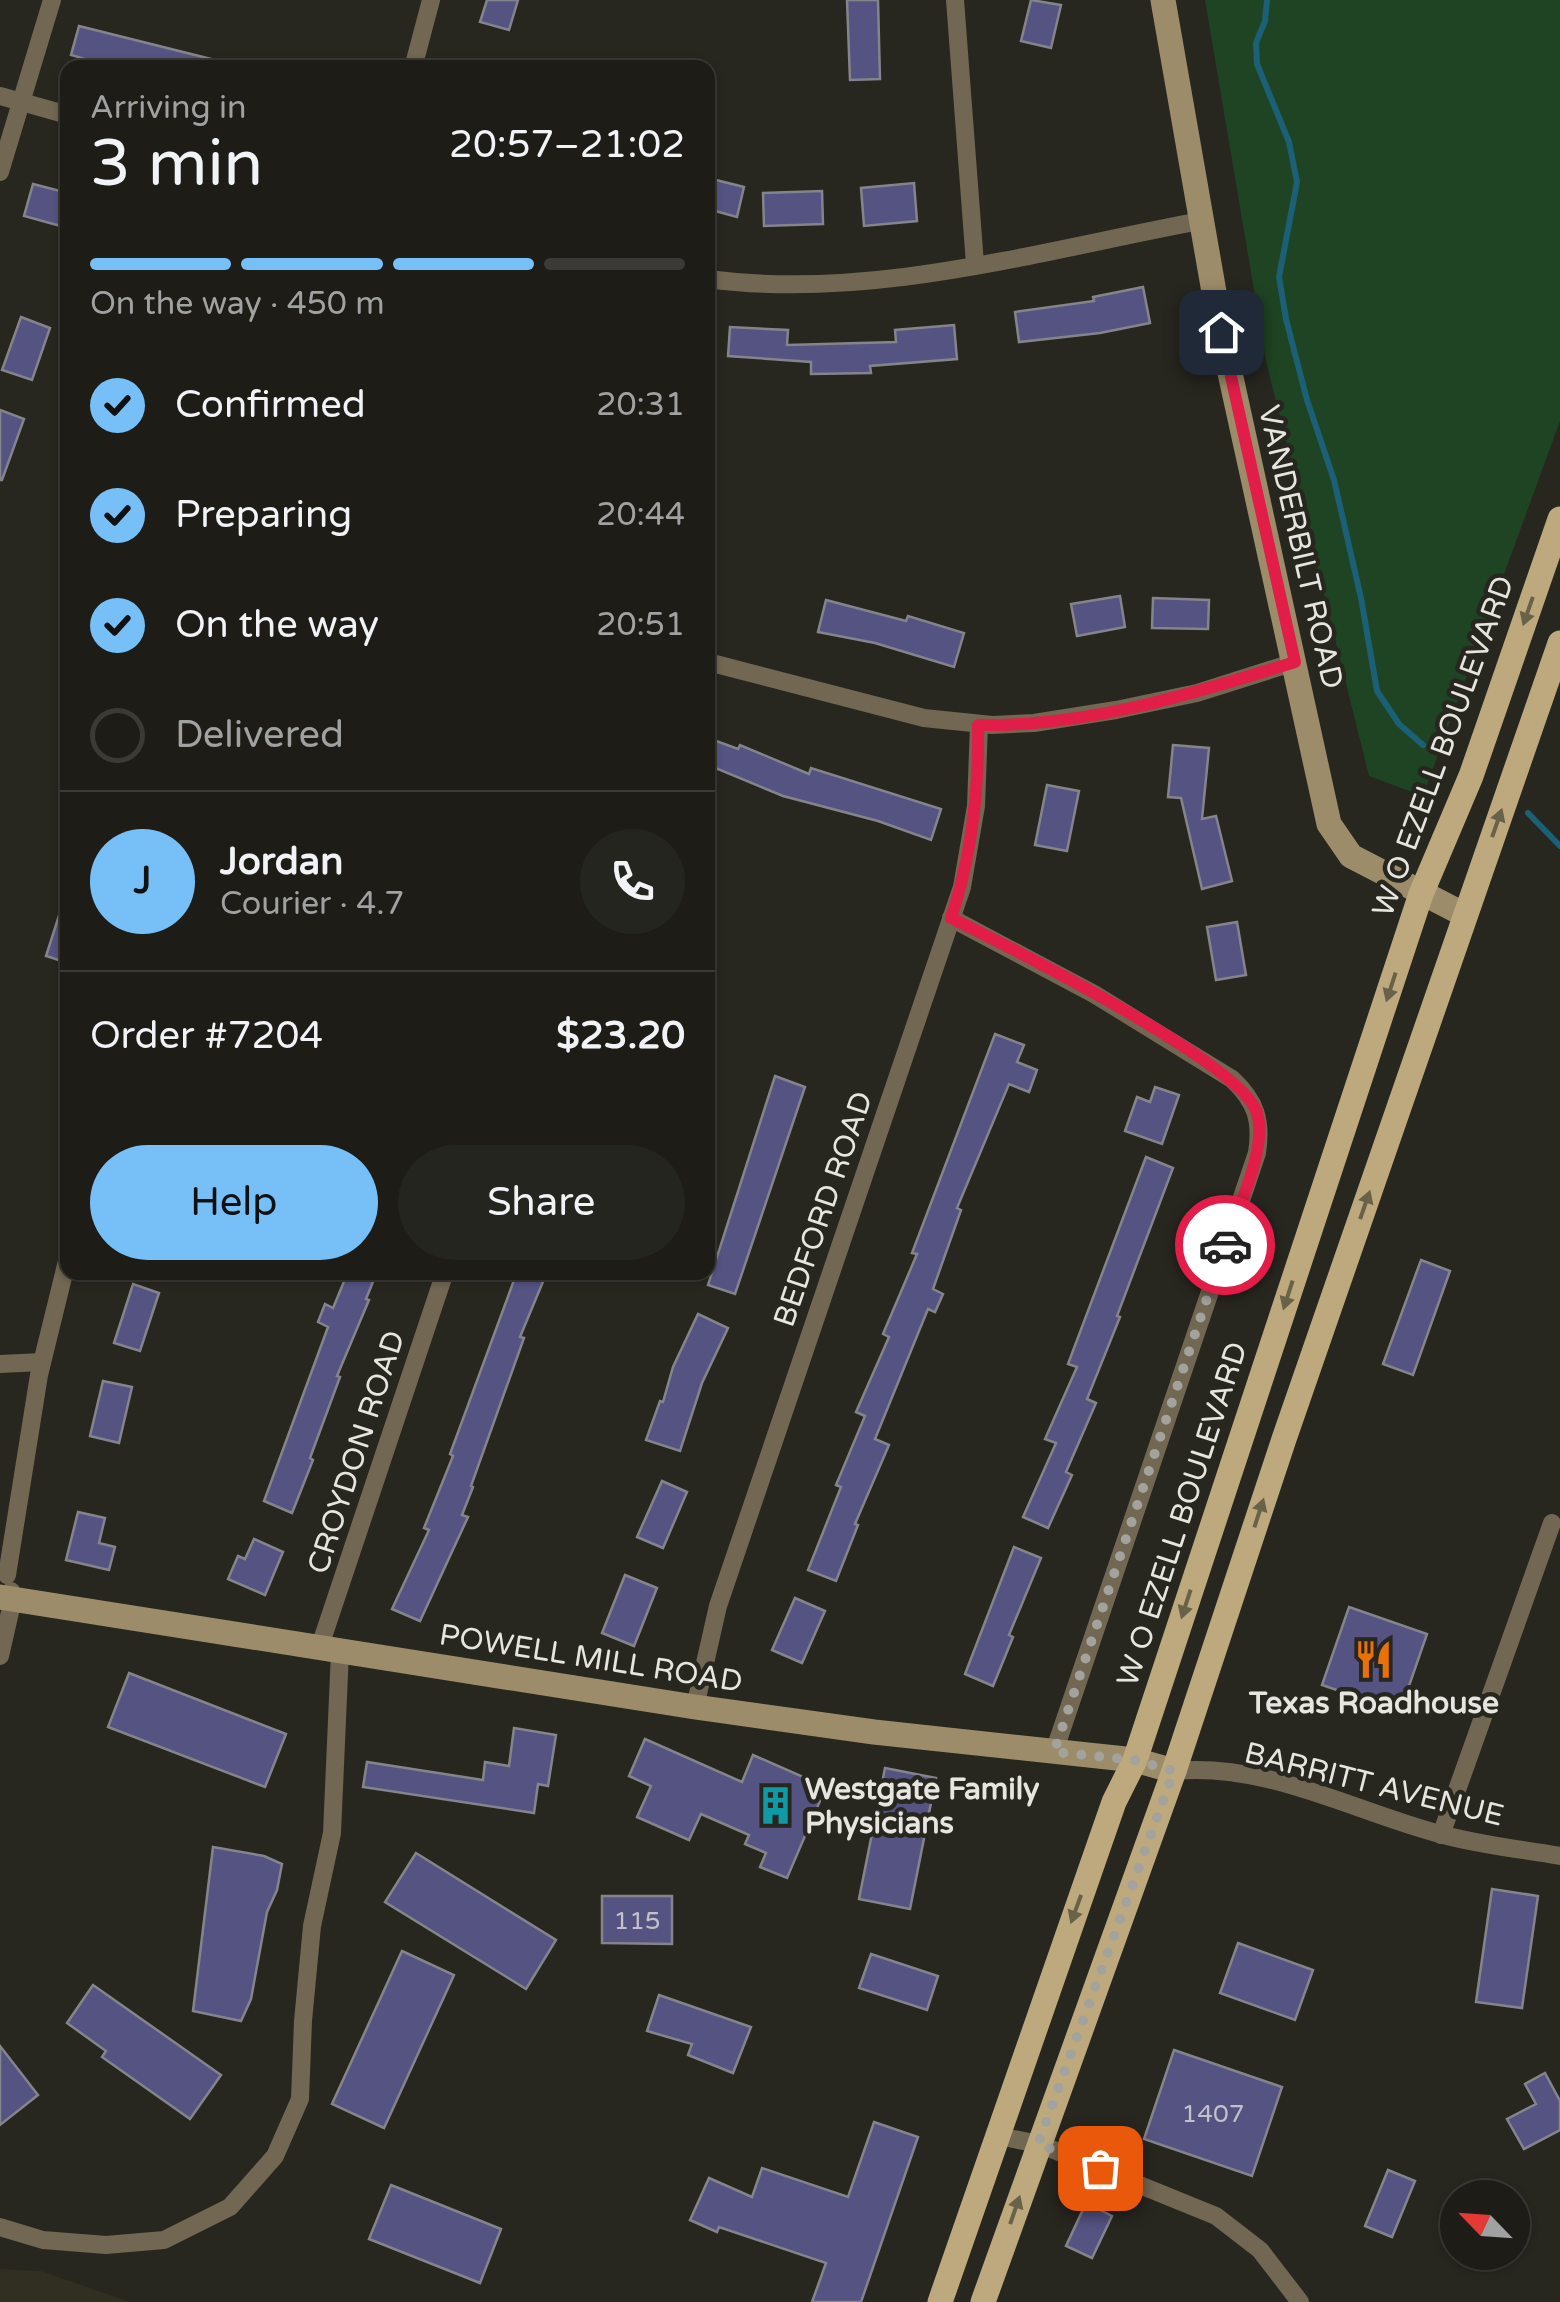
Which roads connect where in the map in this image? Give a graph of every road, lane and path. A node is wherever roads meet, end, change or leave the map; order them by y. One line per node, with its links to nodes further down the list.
1 (52, 0): 7 (street)
2 (431, 0): 5 (street)
3 (955, 0): 11 (street)
4 (1163, 0): 10 (street, VANDERBILT ROAD)
5 (415, 60)
6 (0, 96): 7 (street)
7 (21, 102): 8 (street); 9 (street)
8 (60, 113)
9 (0, 172)
10 (1200, 221): 11 (street); 15 (street, VANDERBILT ROAD)
11 (975, 264): 12 (street)
12 (715, 280)
13 (1560, 519): 18 (main road, W O EZELL BOULEVARD, one-way to 18)
14 (1560, 643): 19 (main road, one-way to 14)
15 (1295, 662): 17 (street); 18 (street, VANDERBILT ROAD)
16 (715, 664): 17 (street)
17 (978, 725): 20 (street, BEDFORD ROAD)
18 (1421, 894): 19 (street, VANDERBILT ROAD); 32 (main road, W O EZELL BOULEVARD, one-way to 32)
19 (1465, 915): 33 (main road, one-way to 19)
20 (951, 918): 30 (street, BEDFORD ROAD); 31 (street)
21 (62, 1280): 23 (street)
22 (443, 1280): 28 (street, CROYDON ROAD)
23 (42, 1362): 24 (street); 27 (street)
24 (0, 1364)
25 (1552, 1524): 34 (street)
26 (0, 1542): 27 (street)
27 (7, 1590): 28 (street, POWELL MILL ROAD); 29 (street)
28 (330, 1651): 30 (street, POWELL MILL ROAD); 38 (street, CROYDON ROAD)
29 (0, 1656)
30 (695, 1707): 31 (street, POWELL MILL ROAD)
31 (1054, 1752): 32 (street, POWELL MILL ROAD)
32 (1134, 1760): 33 (street, POWELL MILL ROAD); 36 (main road, W O EZELL BOULEVARD, one-way to 36)
33 (1174, 1771): 34 (street, BARRITT AVENUE); 37 (main road)
34 (1441, 1835): 35 (street, BARRITT AVENUE)
35 (1560, 1856)
36 (998, 2136): 37 (street); 39 (main road, W O EZELL BOULEVARD)
37 (1038, 2144): 40 (main road, one-way to 37); 41 (street)
38 (0, 2228)
39 (940, 2302)
40 (983, 2302)
41 (1300, 2302)

